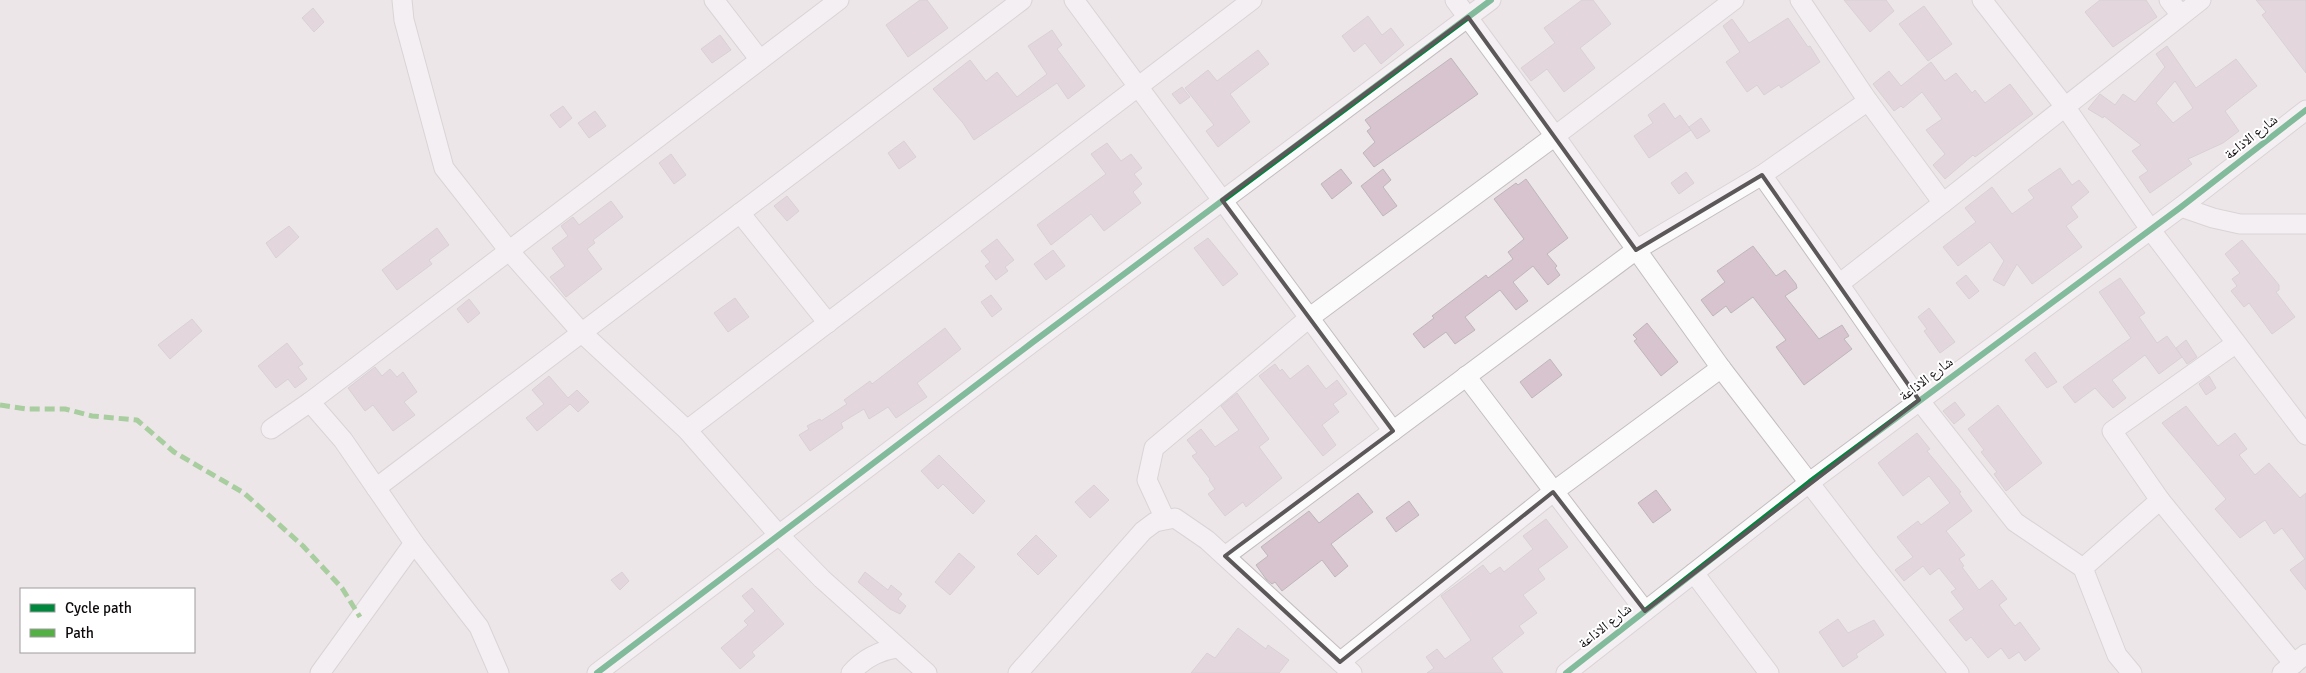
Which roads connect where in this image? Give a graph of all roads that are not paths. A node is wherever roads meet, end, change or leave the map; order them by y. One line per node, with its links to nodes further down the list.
1 (402, 0): 30 (street)
2 (714, 0): 16 (street)
3 (839, 0): 16 (street)
4 (1022, 0): 26 (street)
5 (1074, 0): 17 (street)
6 (1252, 0): 17 (street)
7 (1455, 0): 15 (street)
8 (1491, 0): 15 (street)
9 (1734, 0): 21 (street)
10 (1800, 0): 18 (street)
11 (1982, 0): 19 (street)
12 (2169, 0): 14 (street)
13 (2200, 0): 14 (street)
14 (2181, 15): 19 (street)
15 (1468, 17): 21 (street); 23 (street)
16 (760, 60): 30 (street)
17 (1139, 86): 23 (street); 33 (street)
18 (1868, 101): 22 (street); 24 (street)
19 (2066, 108): 24 (street); 28 (street)
20 (2306, 110): 25 (street, شارع الاذاعة)
21 (1555, 136): 29 (street); 32 (street)
22 (1762, 175): 29 (street); 31 (street)
23 (1222, 200): 32 (street); 49 (street)
24 (1943, 203): 31 (street)
25 (2181, 207): 27 (street); 28 (street, شارع الاذاعة)
26 (740, 213): 33 (street); 34 (street)
27 (2306, 224)
28 (2150, 229): 35 (street); 38 (street, شارع الاذاعة)
29 (1636, 250): 36 (street); 37 (street)
30 (510, 252): 34 (street); 39 (street)
31 (1839, 284): 38 (street)
32 (1309, 318): 42 (street); 48 (street)
33 (828, 323): 41 (street)
34 (582, 333): 41 (street); 45 (street)
35 (2235, 344): 43 (street); 47 (street)
36 (1721, 368): 44 (street); 46 (street)
37 (1466, 376): 42 (street); 46 (street)
38 (1919, 400): 44 (street, شارع الاذاعة); 52 (street)
39 (310, 402): 40 (street); 45 (street)
40 (271, 429)
41 (687, 430): 49 (street)
42 (1393, 431): 51 (street)
43 (2306, 435)
44 (1810, 482): 53 (street, شارع الاذاعة); 66 (street)
45 (376, 488): 50 (street)
46 (1553, 492): 54 (street); 57 (street)
47 (2160, 500): 52 (street); 56 (street)
48 (1165, 519): 51 (street); 63 (street)
49 (778, 534): 55 (street); 60 (street)
50 (414, 543): 58 (street); 59 (street)
51 (1225, 556): 57 (street)
52 (2084, 568): 67 (street)
53 (1694, 573): 54 (street, شارع الاذاعة); 65 (street)
54 (1646, 611): 64 (street, شارع الاذاعة)
55 (897, 648): 61 (street); 62 (street)
56 (2294, 664)
57 (1346, 667)
58 (320, 673)
59 (499, 673)
60 (598, 673)
61 (851, 673)
62 (927, 673)
63 (1018, 673)
64 (1566, 673)
65 (1769, 673)
66 (1959, 673)
67 (2132, 673)

